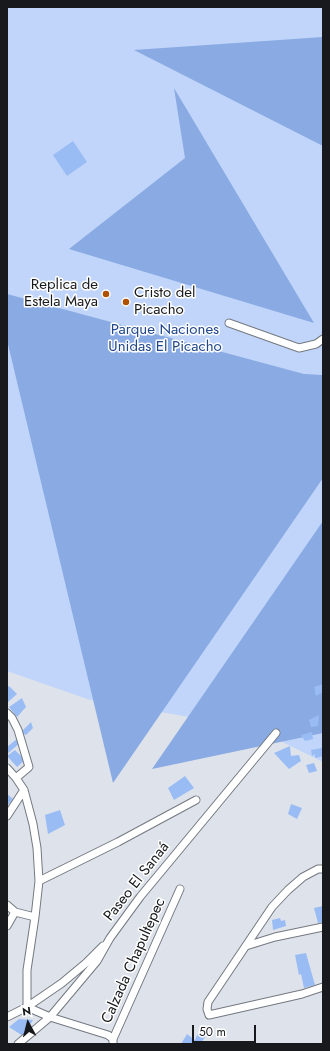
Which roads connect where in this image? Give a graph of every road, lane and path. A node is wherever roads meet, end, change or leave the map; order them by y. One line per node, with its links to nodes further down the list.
1 (229, 323): 2 (street)
2 (323, 339)
3 (7, 713): 6 (street)
4 (276, 733): 18 (street, Paseo El Sanaá)
5 (7, 768): 6 (street)
6 (16, 778): 7 (street)
7 (24, 790): 9 (street); 11 (street)
8 (196, 800): 11 (street)
9 (7, 816)
10 (323, 868): 19 (street)
11 (39, 881): 15 (street)
12 (180, 889): 24 (street, Calzada Chapultepec)
13 (7, 906): 14 (street)
14 (15, 912): 15 (street); 16 (street)
15 (35, 917): 21 (street)
16 (7, 926)
17 (323, 927): 19 (street)
18 (110, 938): 21 (street); 23 (street, Paseo El Sanaá)
19 (246, 946): 20 (street)
20 (323, 987)
21 (27, 1007): 22 (street); 23 (street)
22 (7, 1017)
23 (50, 1017): 24 (street); 25 (street, Paseo El Sanaá)
24 (113, 1041)
25 (18, 1044)

